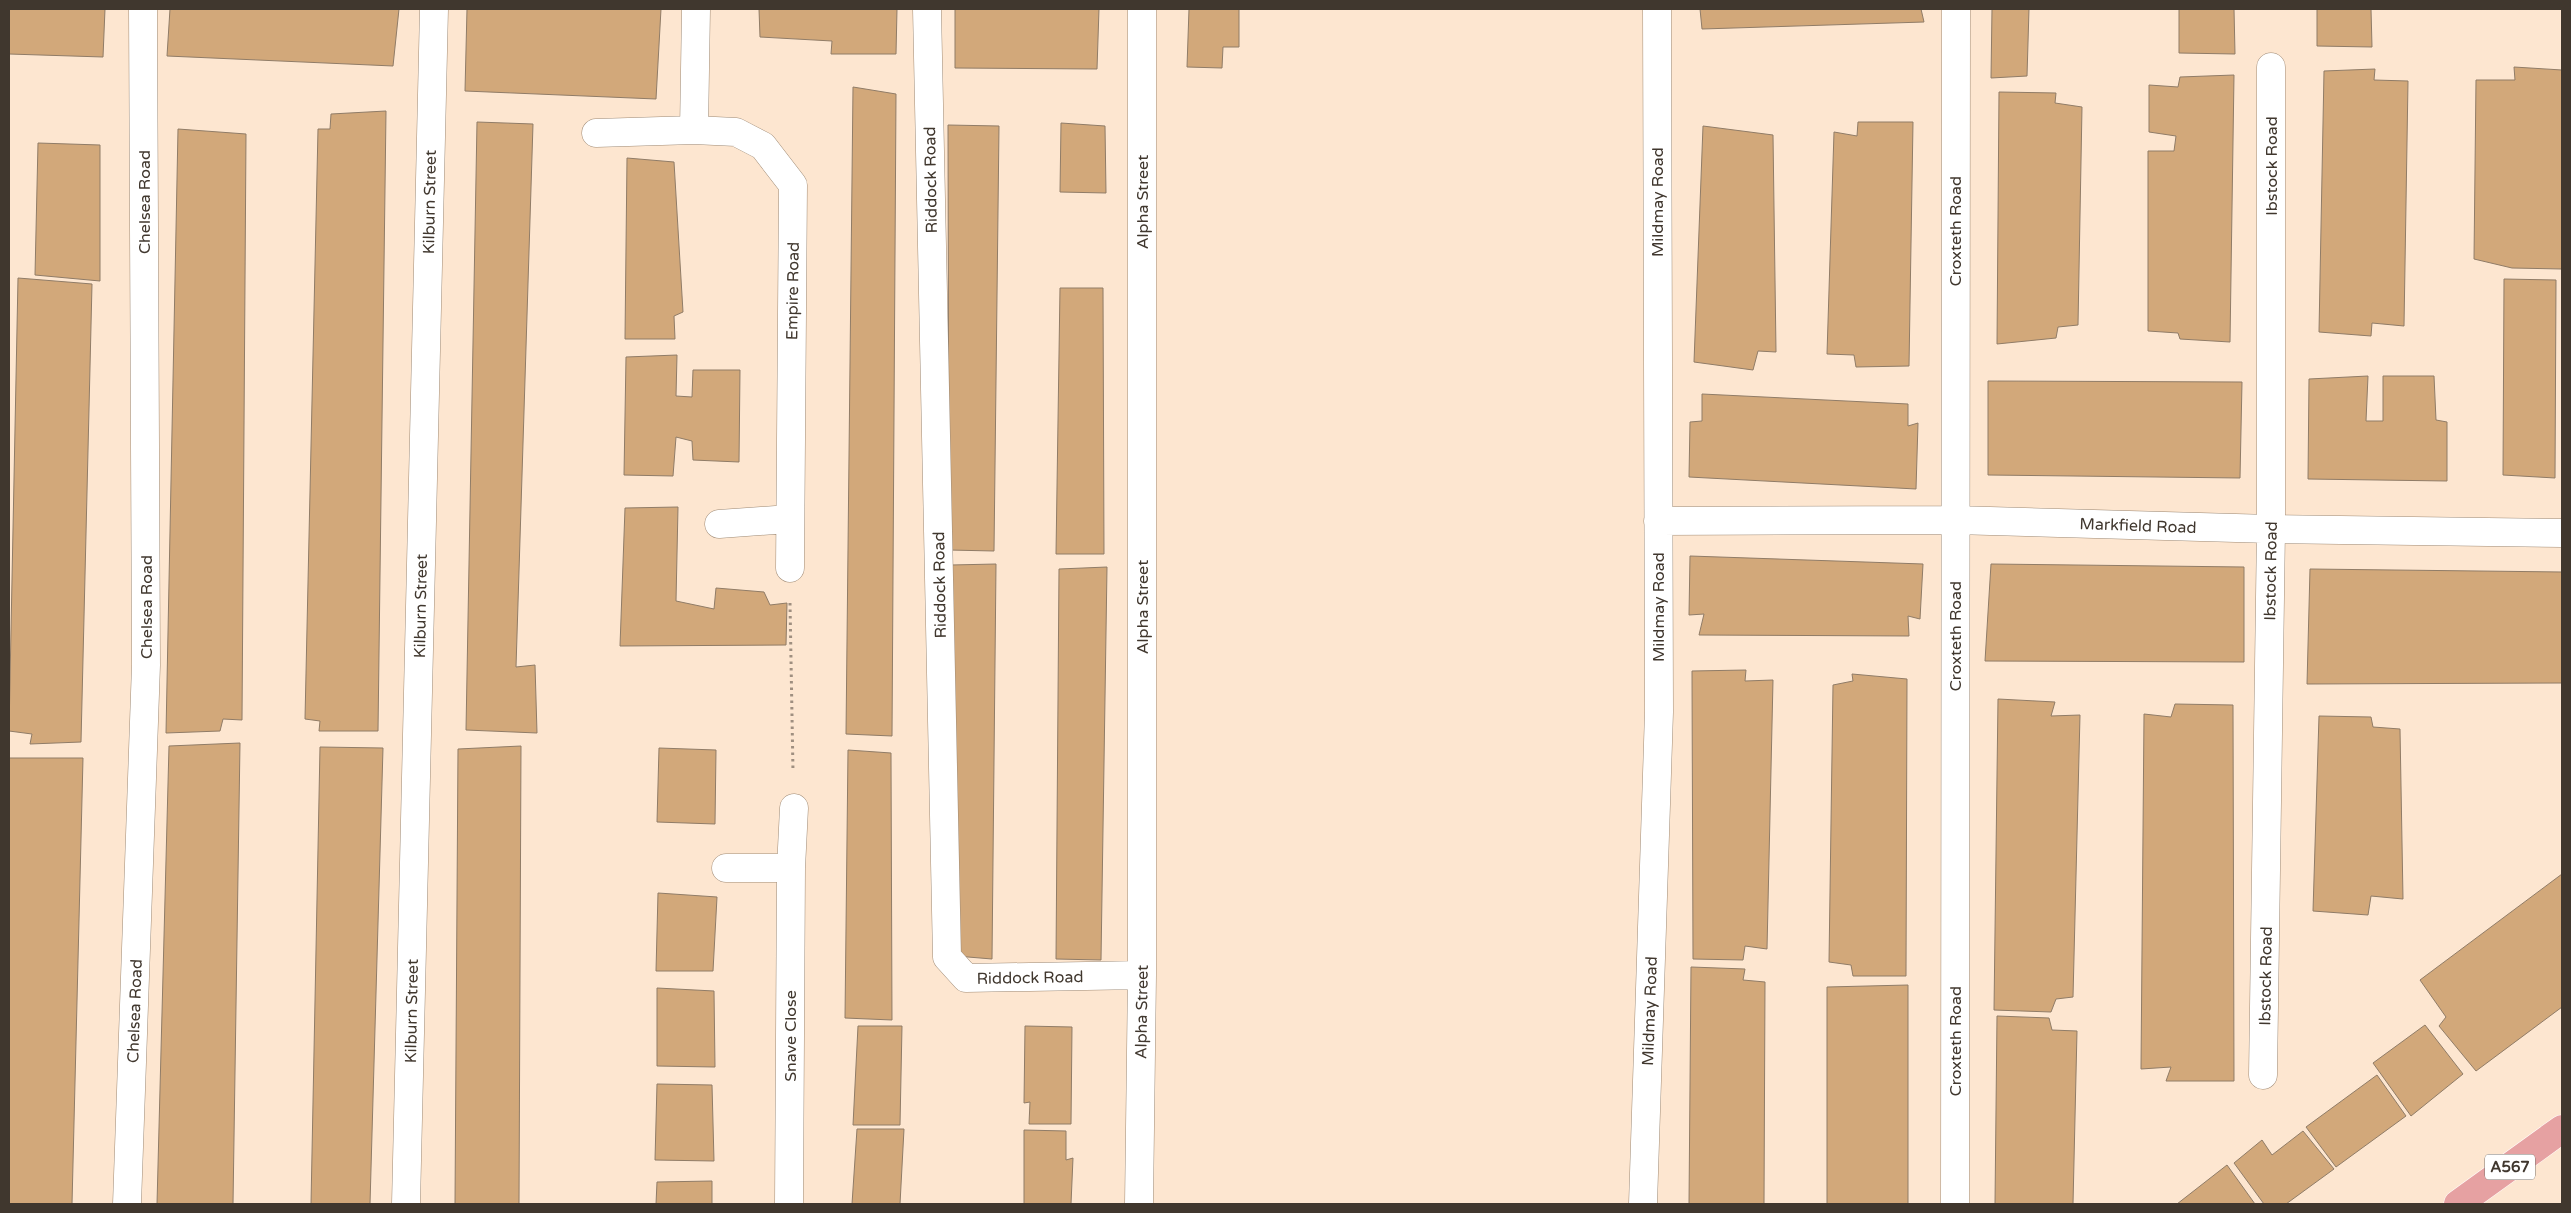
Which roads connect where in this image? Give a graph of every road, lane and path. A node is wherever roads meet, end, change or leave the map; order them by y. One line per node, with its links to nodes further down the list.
1 (142, 9): 24 (street, Chelsea Road)
2 (434, 9): 25 (street, Kilburn Street)
3 (696, 9): 9 (street)
4 (927, 9): 21 (street, Riddock Road)
5 (1142, 9): 21 (street, Alpha Street)
6 (1657, 9): 13 (street, Mildmay Road)
7 (1956, 9): 12 (street, Croxteth Road)
8 (2271, 67): 15 (street, Ibstock Road)
9 (694, 130): 10 (street, Empire Road); 11 (street, Empire Road)
10 (596, 132)
11 (789, 519): 14 (street); 17 (street, Empire Road)
12 (1955, 520): 13 (street, Markfield Road); 15 (street, Markfield Road); 29 (street, Croxteth Road)
13 (1658, 521): 28 (street, Mildmay Road)
14 (719, 524)
15 (2271, 529): 16 (street, Markfield Road); 22 (street, Ibstock Road)
16 (2562, 533)
17 (790, 568): 18 (path)
18 (794, 808): 20 (street, Snave Close)
19 (726, 868): 20 (street)
20 (791, 868): 26 (street, Snave Close)
21 (1142, 975): 27 (street, Alpha Street)
22 (2264, 1075)
23 (2562, 1129): 30 (main road, A567)
24 (127, 1204)
25 (406, 1204)
26 (789, 1204)
27 (1139, 1204)
28 (1643, 1204)
29 (1954, 1204)
30 (2458, 1204)

